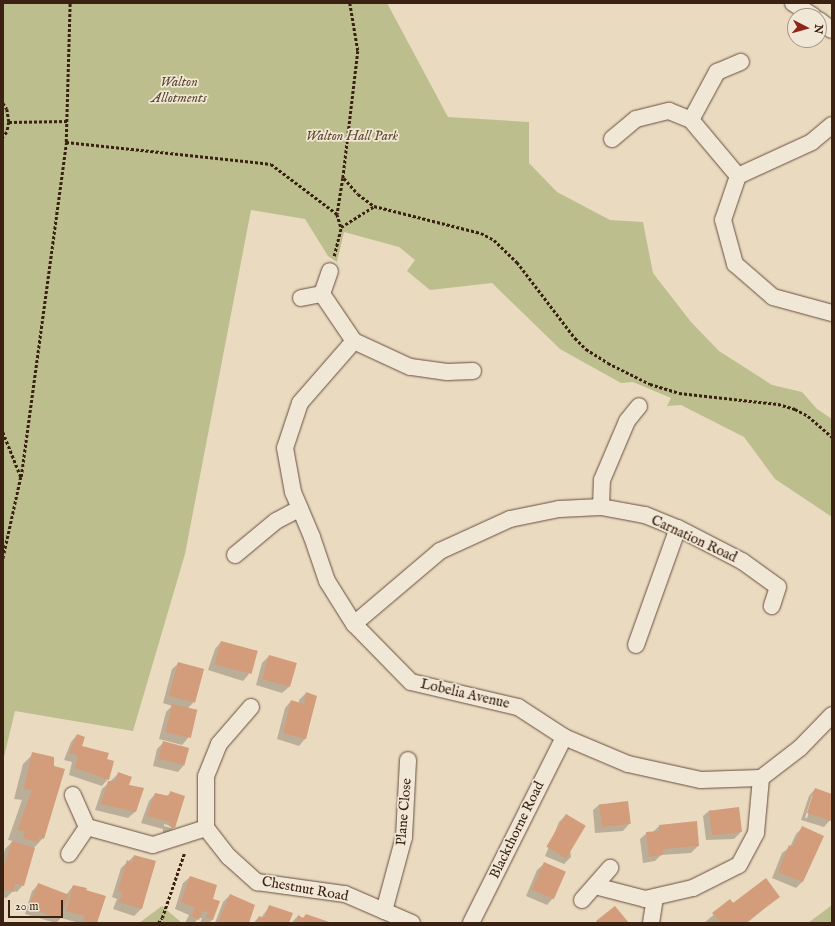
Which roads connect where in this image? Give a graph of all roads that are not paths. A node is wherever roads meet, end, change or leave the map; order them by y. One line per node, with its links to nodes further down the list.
1 (741, 62): 2 (street)
2 (691, 120): 4 (street); 5 (street)
3 (832, 125): 5 (street)
4 (612, 139)
5 (738, 176): 9 (street)
6 (330, 271): 7 (street)
7 (322, 294): 8 (street); 10 (street)
8 (301, 298)
9 (832, 313)
10 (354, 341): 11 (street); 14 (street, Lobelia Avenue)
11 (473, 371)
12 (639, 406): 13 (street)
13 (601, 507): 15 (street, Carnation Road); 18 (street, Carnation Road)
14 (300, 508): 16 (street); 18 (street, Lobelia Avenue)
15 (678, 528): 17 (street, Carnation Road); 19 (street)
16 (235, 555)
17 (772, 606)
18 (354, 624): 22 (street, Lobelia Avenue)
19 (636, 646)
20 (251, 707): 27 (street)
21 (832, 715): 24 (street)
22 (564, 737): 24 (street, Lobelia Avenue); 35 (street, Blackthorne Road)
23 (408, 760): 33 (street, Plane Close)
24 (761, 778): 31 (street)
25 (72, 795): 26 (street)
26 (87, 827): 27 (street); 28 (street)
27 (198, 830): 33 (street, Chestnut Road)
28 (69, 854)
29 (610, 868): 30 (street)
30 (595, 886): 31 (street); 32 (street)
31 (655, 897): 36 (street)
32 (582, 900)
33 (384, 910): 34 (street, Chestnut Road)
34 (412, 923)
35 (471, 923)
36 (651, 923)

